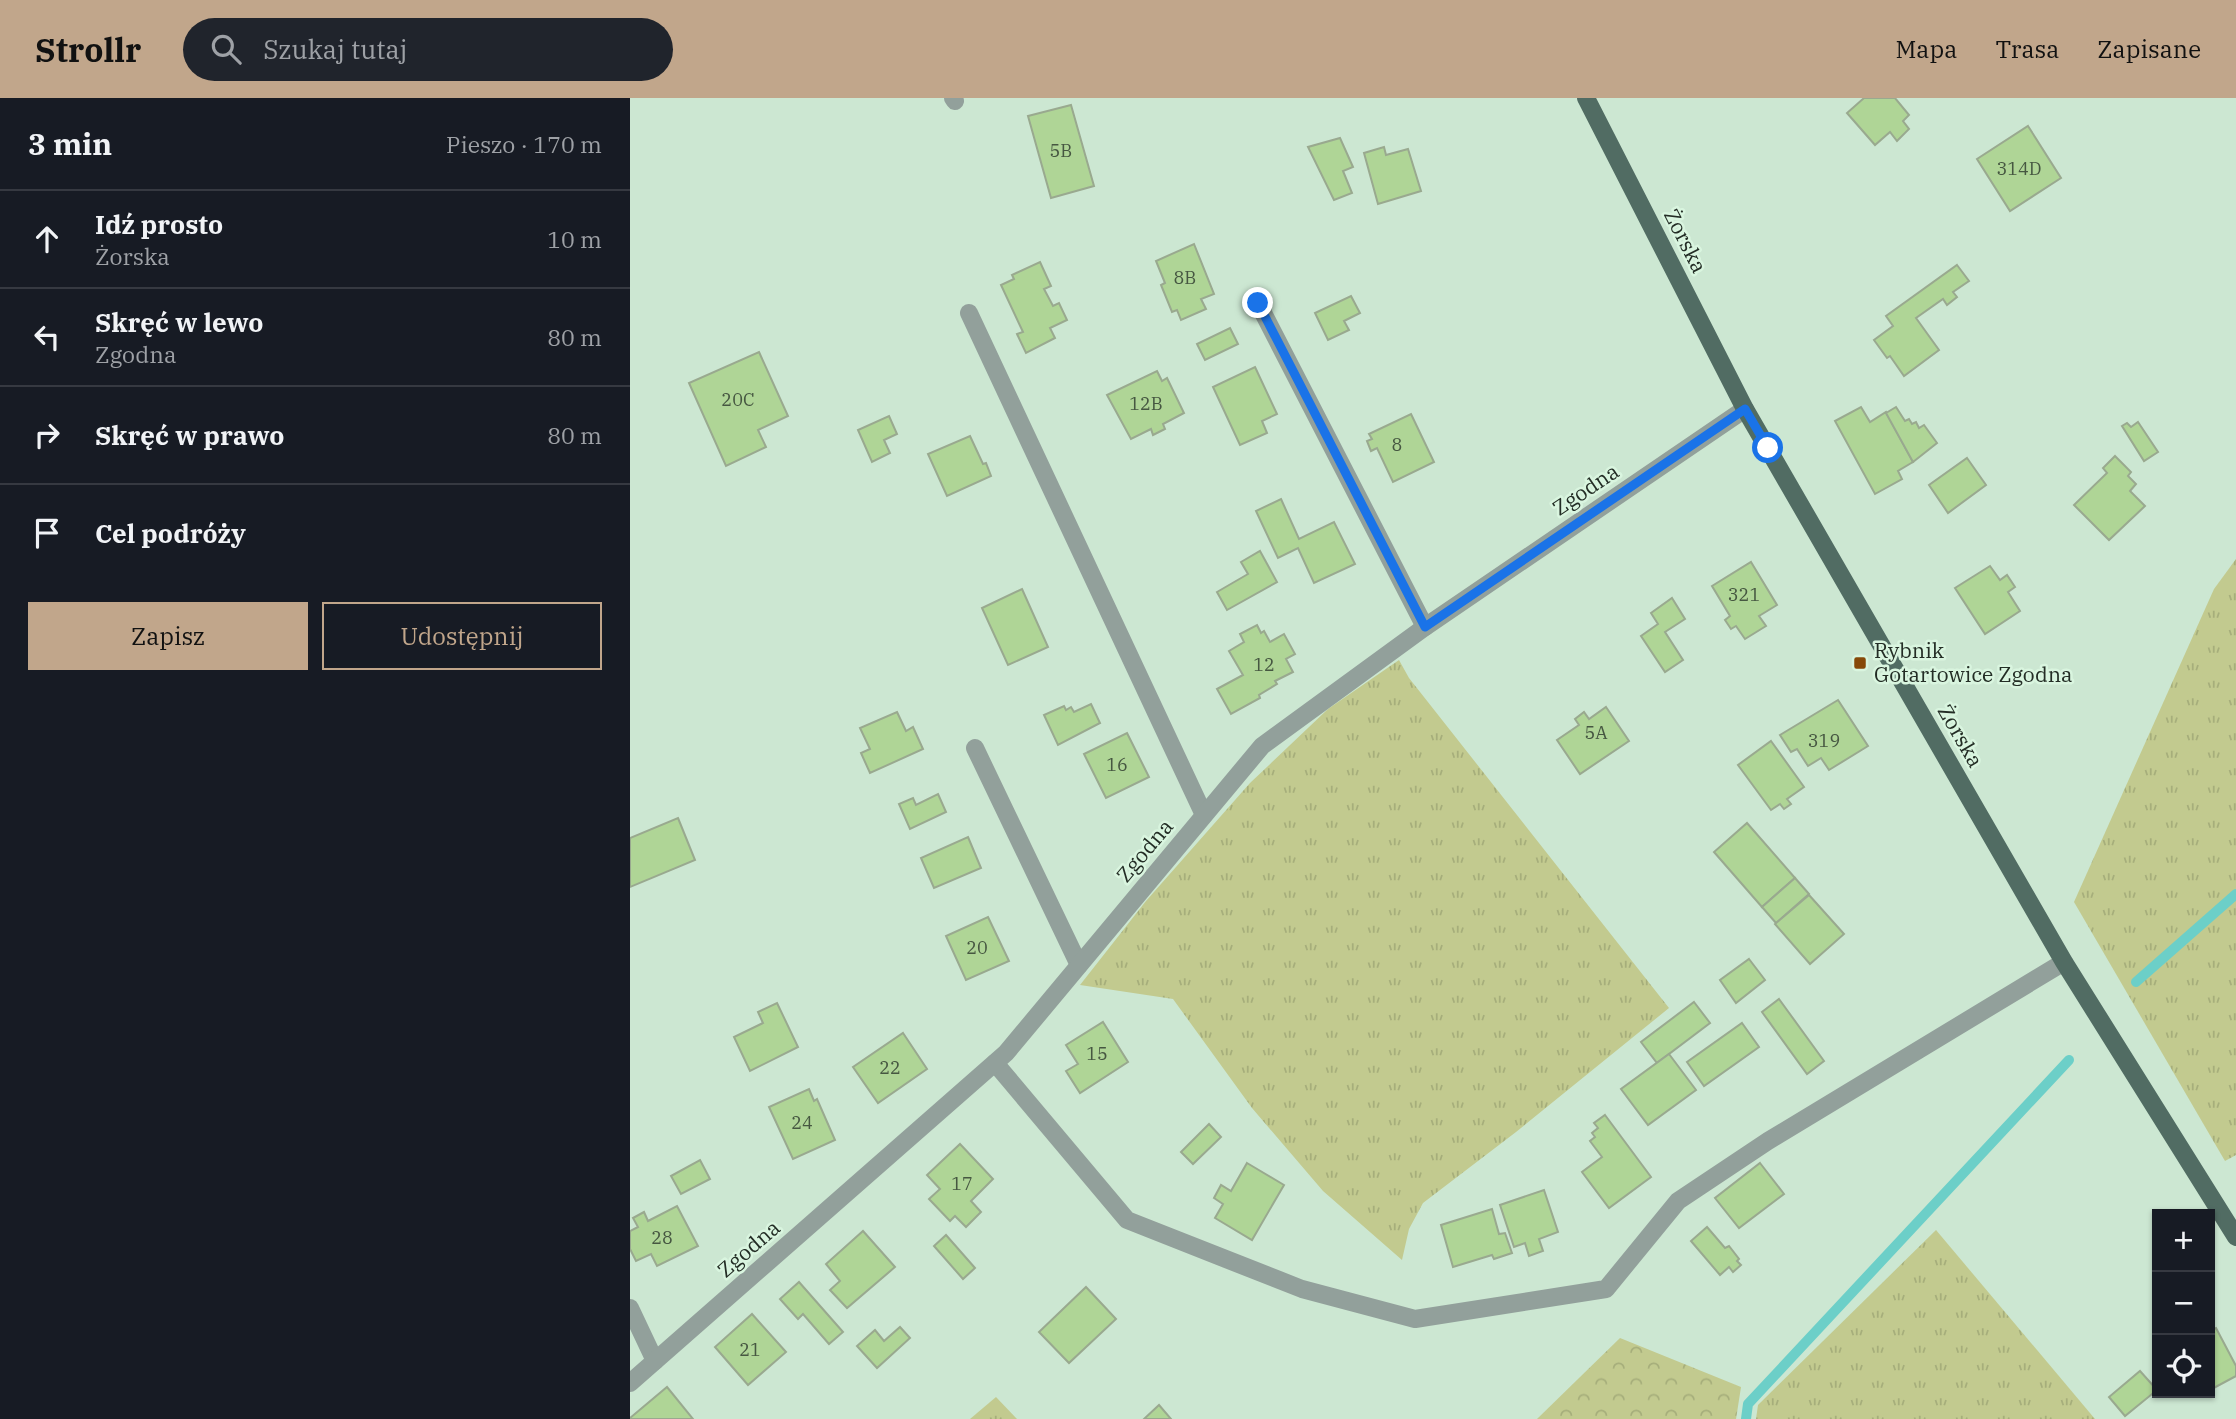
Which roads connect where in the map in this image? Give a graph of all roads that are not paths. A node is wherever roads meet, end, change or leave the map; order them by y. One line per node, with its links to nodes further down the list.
1 (1586, 98): 4 (main road, Żorska)
2 (1258, 303): 5 (street)
3 (969, 313): 7 (street)
4 (1745, 409): 5 (street, Zgodna); 8 (main road, Żorska)
5 (1425, 627): 7 (street, Zgodna)
6 (975, 748): 9 (street)
7 (1204, 815): 9 (street, Zgodna)
8 (2064, 962): 10 (street); 11 (main road, Żorska)
9 (1079, 965): 10 (street, Zgodna)
10 (995, 1063): 13 (street, Zgodna)
11 (2236, 1237)
12 (630, 1308): 13 (street)
13 (655, 1361): 14 (street, Zgodna)
14 (630, 1383)

